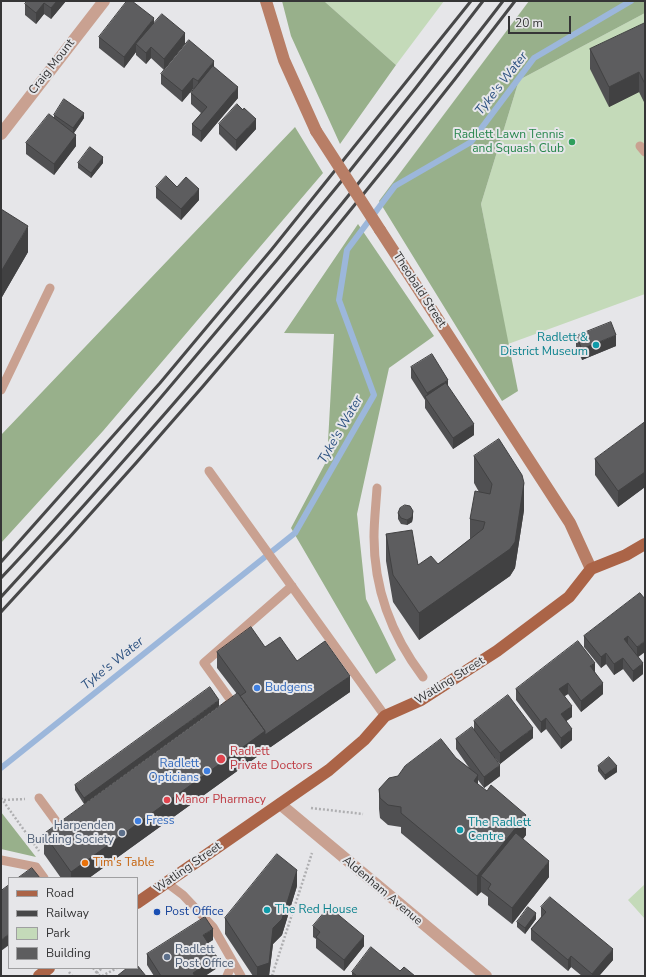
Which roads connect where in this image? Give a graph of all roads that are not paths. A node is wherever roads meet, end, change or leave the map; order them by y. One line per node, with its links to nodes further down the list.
1 (104, 1): 3 (street, Craig Mount)
2 (266, 1): 9 (street, Theobald Street, bridge)
3 (1, 134)
4 (50, 288): 5 (lane)
5 (1, 390)
6 (209, 471): 10 (lane)
7 (376, 488): 11 (lane)
8 (645, 544): 9 (main road)
9 (591, 569): 13 (main road, Watling Street)
10 (292, 586): 12 (lane); 13 (lane)
11 (423, 677)
12 (220, 711)
13 (385, 716): 15 (main road, Watling Street)
14 (39, 798): 16 (lane)
15 (280, 804): 19 (main road, Watling Street); 26 (street, Aldenham Avenue)
16 (74, 819)
17 (1, 860): 18 (lane)
18 (43, 877)
19 (167, 883): 20 (main road, Watling Street); 21 (lane)
20 (138, 902)
21 (233, 962): 24 (lane); 25 (lane)
22 (48, 969): 23 (main road)
23 (39, 976)
24 (227, 976)
25 (241, 976)
26 (486, 976)

